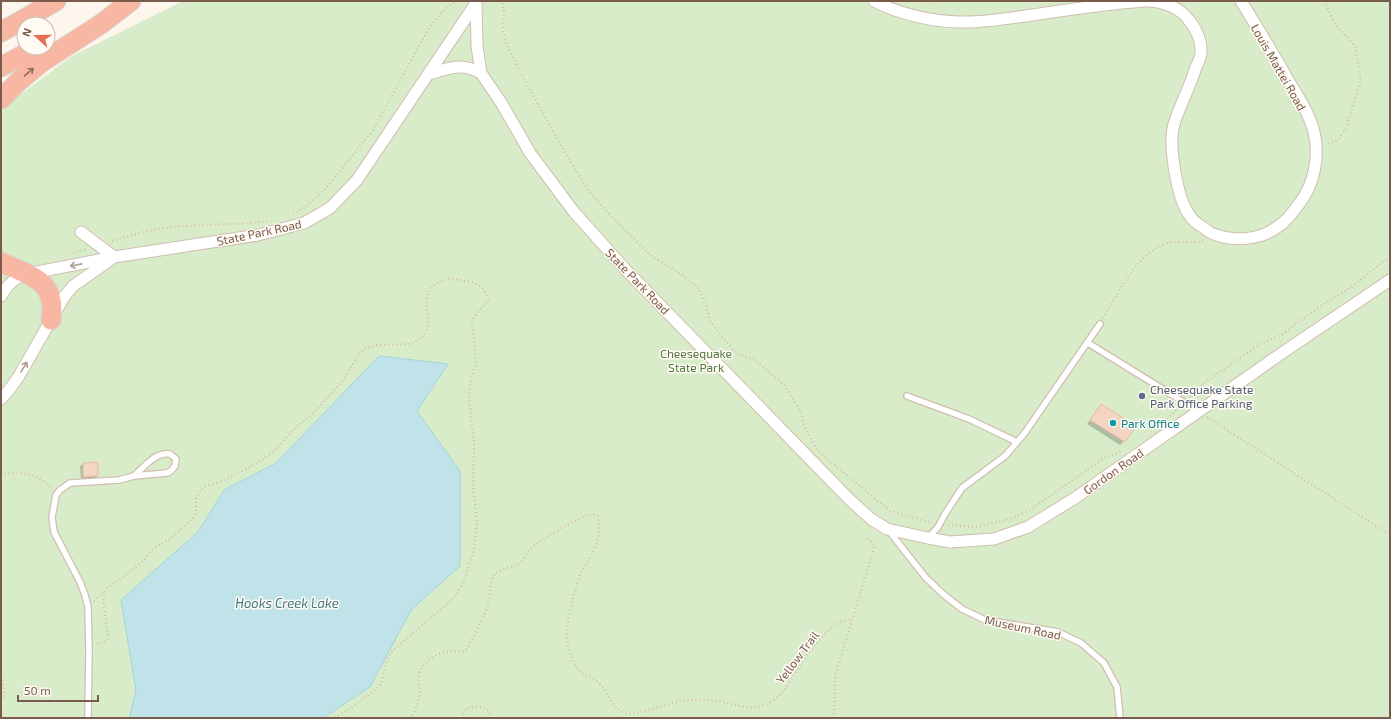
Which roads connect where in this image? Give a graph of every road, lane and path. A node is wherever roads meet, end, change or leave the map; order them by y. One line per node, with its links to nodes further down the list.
1 (56, 1): 12 (highway)
2 (118, 1): 13 (highway)
3 (131, 1): 18 (highway, one-way to 3)
4 (459, 1): 20 (path)
5 (499, 1): 45 (path)
6 (874, 1): 7 (street)
7 (1144, 1)
8 (1148, 1): 23 (street, Louis Mattei Road)
9 (1241, 1): 19 (street, Louis Mattei Road)
10 (1324, 1): 19 (path)
11 (476, 2): 16 (street, State Park Road); 17 (street, State Park Road)
12 (1, 32)
13 (56, 36)
14 (21, 56): 15 (highway)
15 (1, 67)
16 (481, 73): 17 (street); 41 (street, State Park Road)
17 (429, 74): 25 (street, State Park Road)
18 (1, 99)
19 (1315, 146): 23 (street, Louis Mattei Road)
20 (292, 215)
21 (270, 220): 24 (path)
22 (81, 232): 25 (street)
23 (1213, 234): 32 (path)
24 (110, 242)
25 (114, 257): 28 (street, State Park Road, one-way to 28); 31 (street, State Park Road)
26 (1390, 258): 36 (path)
27 (1, 262): 28 (highway)
28 (27, 274): 30 (street, State Park Road); 31 (highway)
29 (1390, 280): 37 (street, Gordon Road)
30 (1, 296)
31 (51, 320): 35 (street, State Park Road, one-way to 31)
32 (1100, 324): 33 (lane)
33 (1088, 343): 36 (lane); 39 (lane)
34 (907, 396): 39 (lane)
35 (1, 399)
36 (1184, 402): 37 (lane); 38 (path)
37 (1198, 411): 47 (path); 49 (street, Gordon Road)
38 (1162, 423)
39 (1017, 442): 45 (lane)
40 (1123, 450): 45 (path)
41 (819, 469): 46 (street, Gordon Road)
42 (1, 475): 44 (path)
43 (134, 476): 43 (lane); 44 (lane)
44 (56, 495): 51 (lane)
45 (939, 524): 49 (lane)
46 (888, 529): 49 (street, Gordon Road); 62 (lane, Museum Road)
47 (1390, 535)
48 (867, 538): 52 (path)
49 (928, 538)
50 (106, 589): 51 (path); 53 (path); 57 (path)
51 (88, 607): 53 (lane)
52 (852, 619): 58 (path, Yellow Trail); 61 (path)
53 (89, 646): 56 (lane)
54 (1, 672): 55 (path)
55 (5, 698)
56 (88, 718)
57 (334, 718)
58 (409, 718)
59 (462, 718): 60 (path)
60 (490, 718)
61 (834, 718)
62 (1120, 718)

